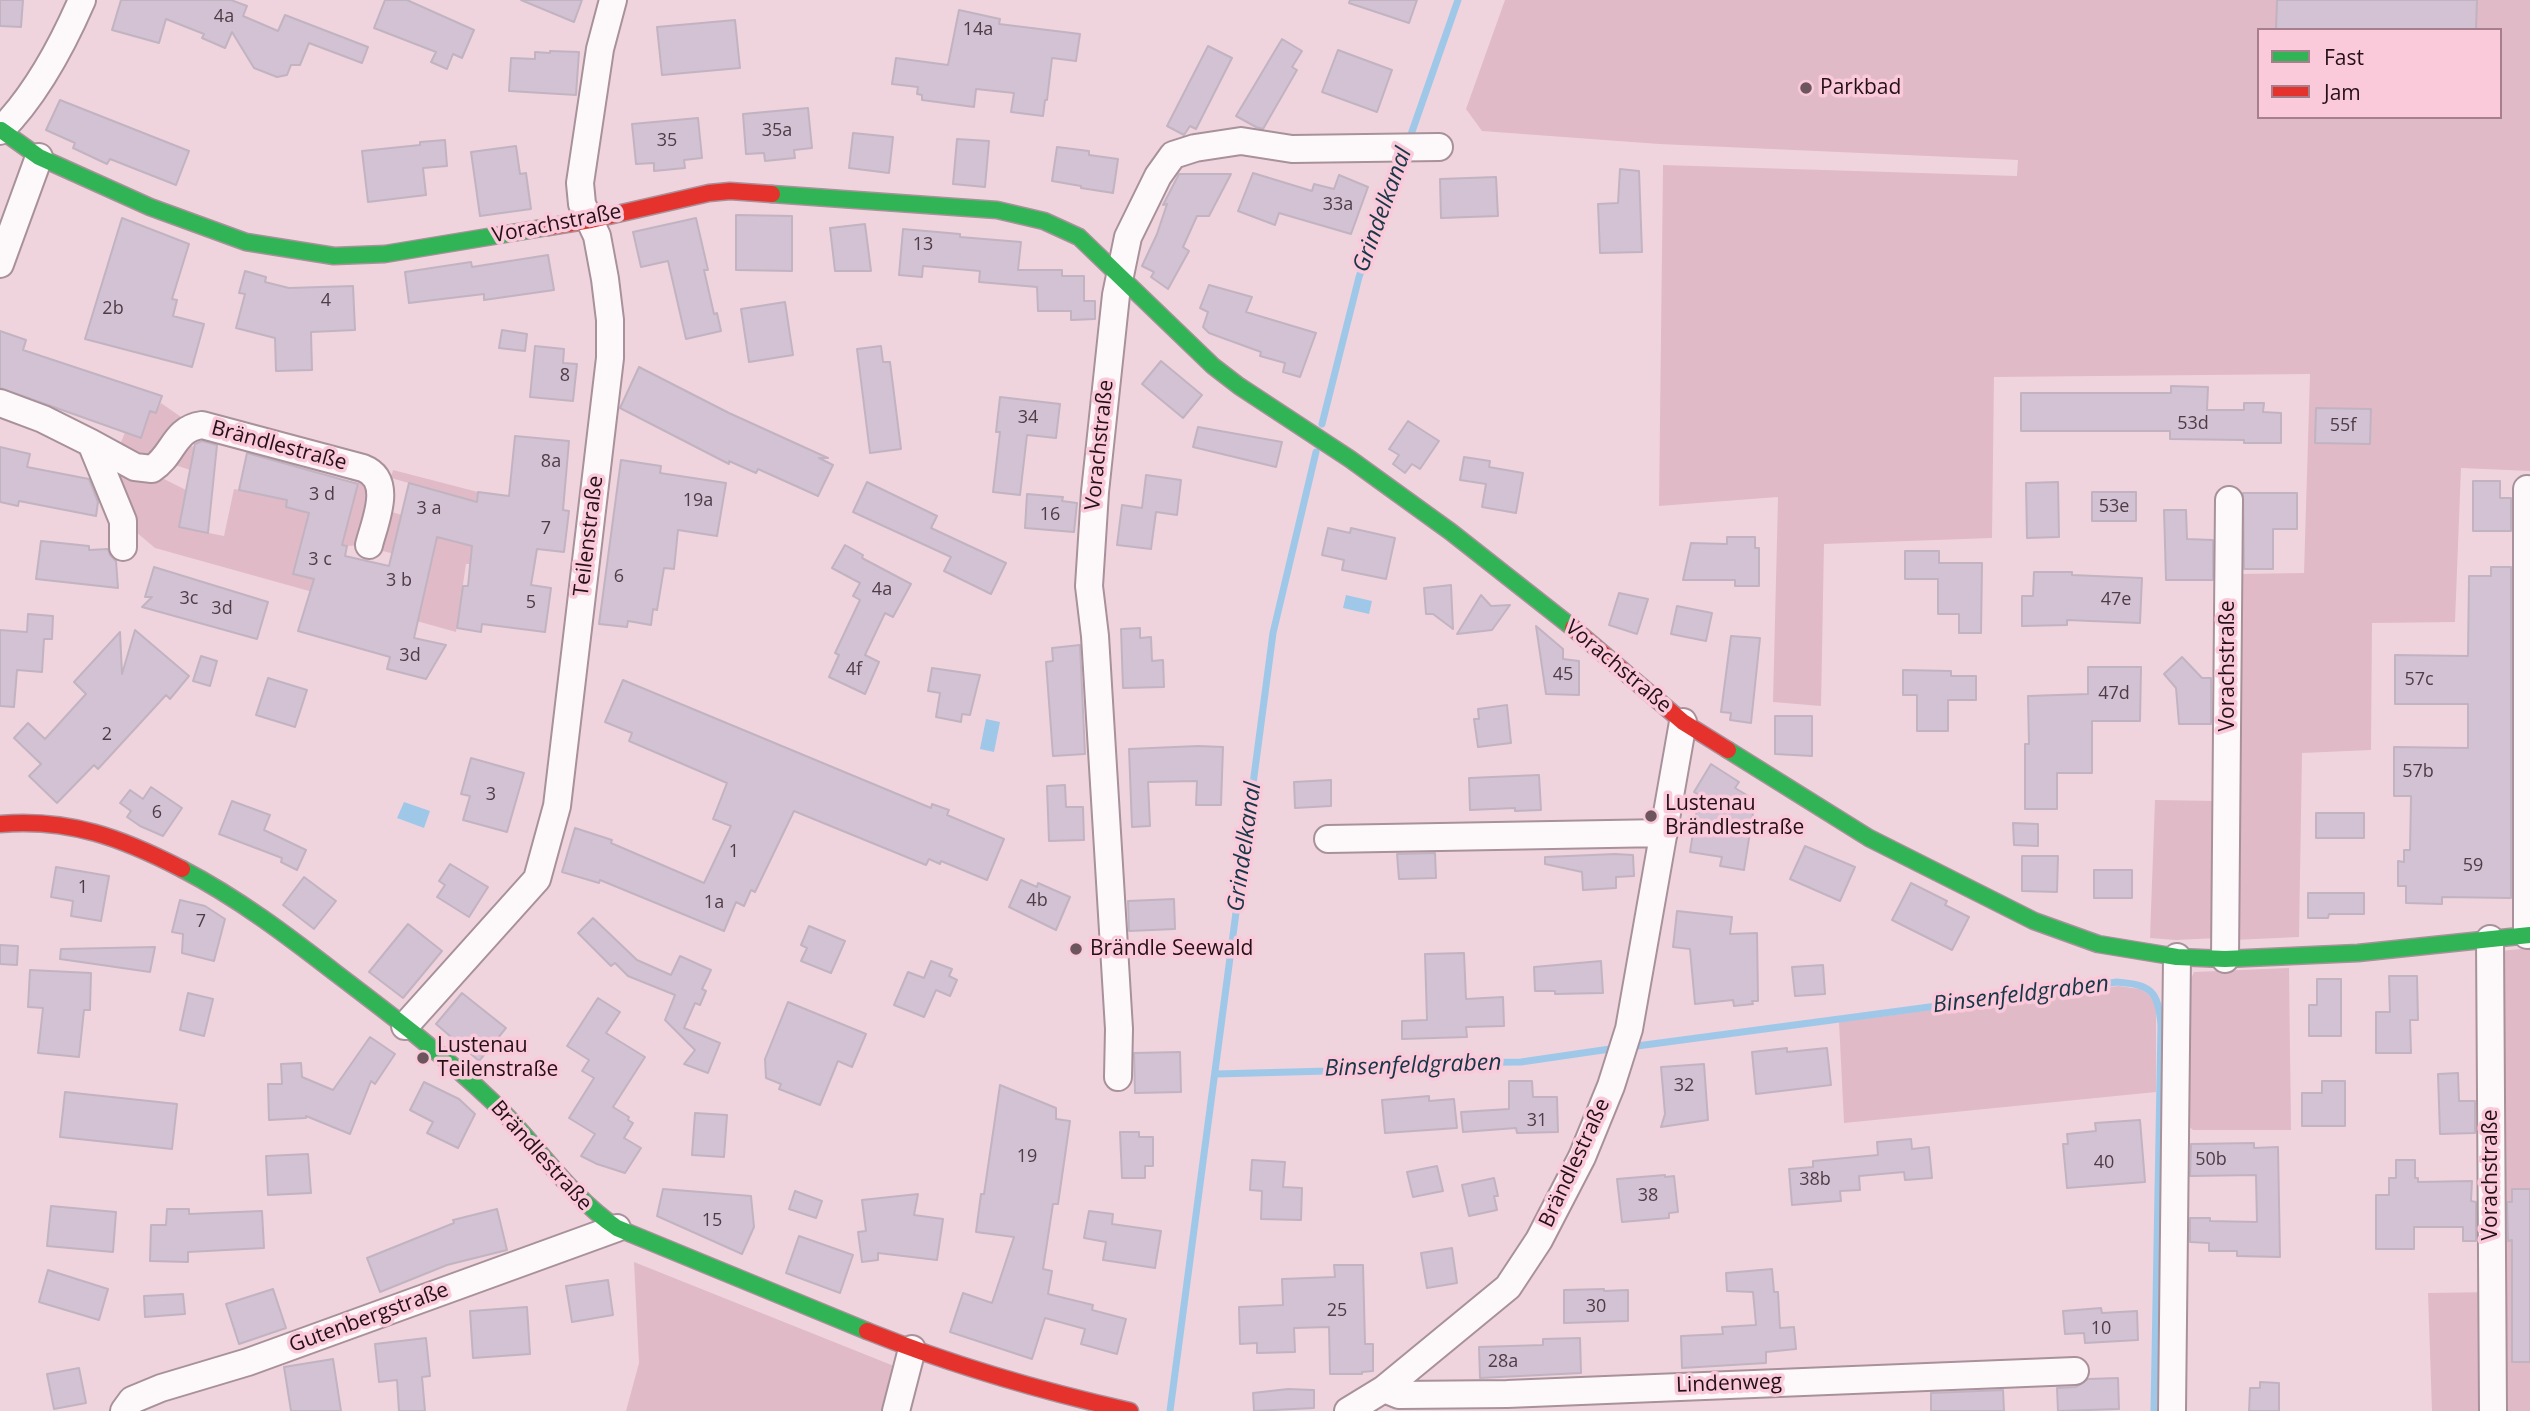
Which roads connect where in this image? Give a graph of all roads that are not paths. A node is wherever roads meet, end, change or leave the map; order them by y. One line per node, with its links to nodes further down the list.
1 (82, 0): 3 (street)
2 (613, 0): 6 (street, Teilenstraße)
3 (1, 130): 5 (street, Vorachstraße)
4 (1432, 147): 8 (street, Vorachstraße)
5 (39, 156): 6 (street, Vorachstraße); 7 (street)
6 (591, 220): 8 (street, Vorachstraße); 23 (street, Teilenstraße)
7 (0, 264)
8 (1119, 274): 15 (street, Vorachstraße); 24 (street, Vorachstraße)
9 (0, 403): 10 (street)
10 (90, 443): 13 (street, Brändlestraße); 14 (street)
11 (2527, 489): 19 (street, Vorachstraße)
12 (2229, 499): 22 (street, Vorachstraße)
13 (369, 545)
14 (123, 547)
15 (1683, 722): 17 (street, Brändlestraße); 21 (street, Vorachstraße)
16 (0, 824): 23 (street, Brändlestraße)
17 (1664, 833): 18 (street); 28 (street, Brändlestraße)
18 (1328, 839)
19 (2529, 935): 20 (street, Vorachstraße)
20 (2490, 939): 22 (street, Vorachstraße); 34 (street, Vorachstraße)
21 (2177, 957): 22 (street, Vorachstraße); 33 (street)
22 (2225, 959)
23 (405, 1026): 25 (street, Brändlestraße)
24 (1118, 1077)
25 (617, 1228): 26 (street, Brändlestraße); 30 (street, Gutenbergstraße)
26 (912, 1349): 31 (street); 32 (street, Brändlestraße)
27 (2074, 1371): 28 (street, Lindenweg)
28 (1384, 1389): 29 (street, Brändlestraße)
29 (1352, 1410)
30 (124, 1411)
31 (896, 1411)
32 (1130, 1411)
33 (2172, 1411)
34 (2493, 1411)

